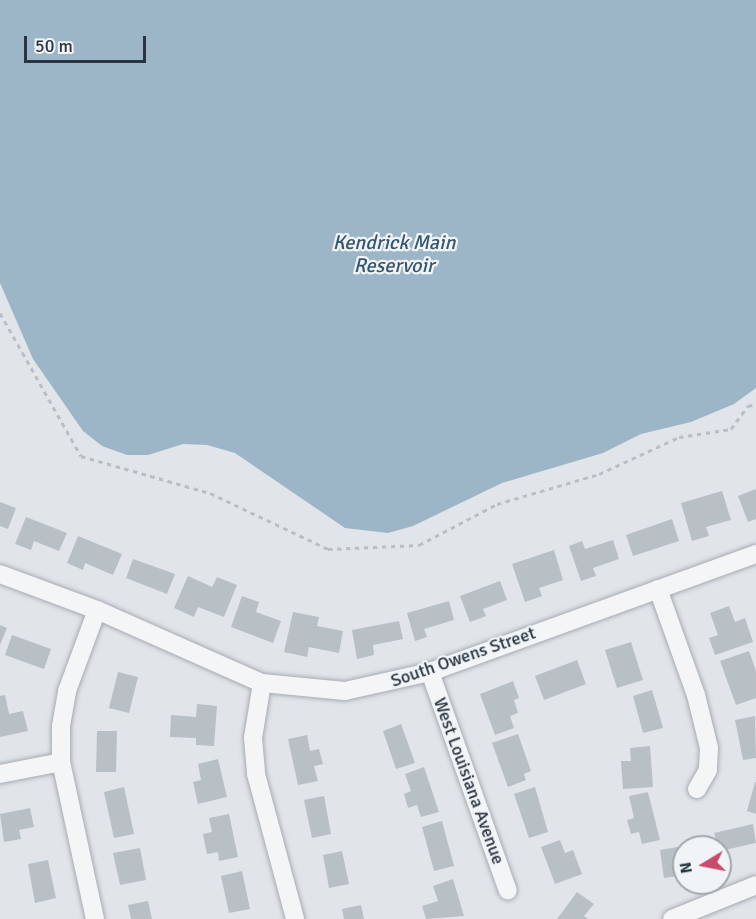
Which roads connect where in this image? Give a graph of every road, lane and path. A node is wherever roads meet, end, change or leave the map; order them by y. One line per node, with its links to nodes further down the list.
1 (0, 313): 2 (path)
2 (756, 404)
3 (756, 554): 5 (street, South Owens Street)
4 (0, 574): 6 (street, South Owens Street)
5 (658, 589): 7 (street, South Owens Street); 11 (street)
6 (97, 610): 8 (street, South Owens Street); 9 (street)
7 (430, 672): 8 (street, South Owens Street); 13 (street, West Louisiana Avenue)
8 (262, 683): 15 (street)
9 (61, 762): 10 (street); 14 (street)
10 (0, 774)
11 (697, 789)
12 (756, 885): 16 (street)
13 (508, 891)
14 (95, 919)
15 (295, 919)
16 (672, 919)

